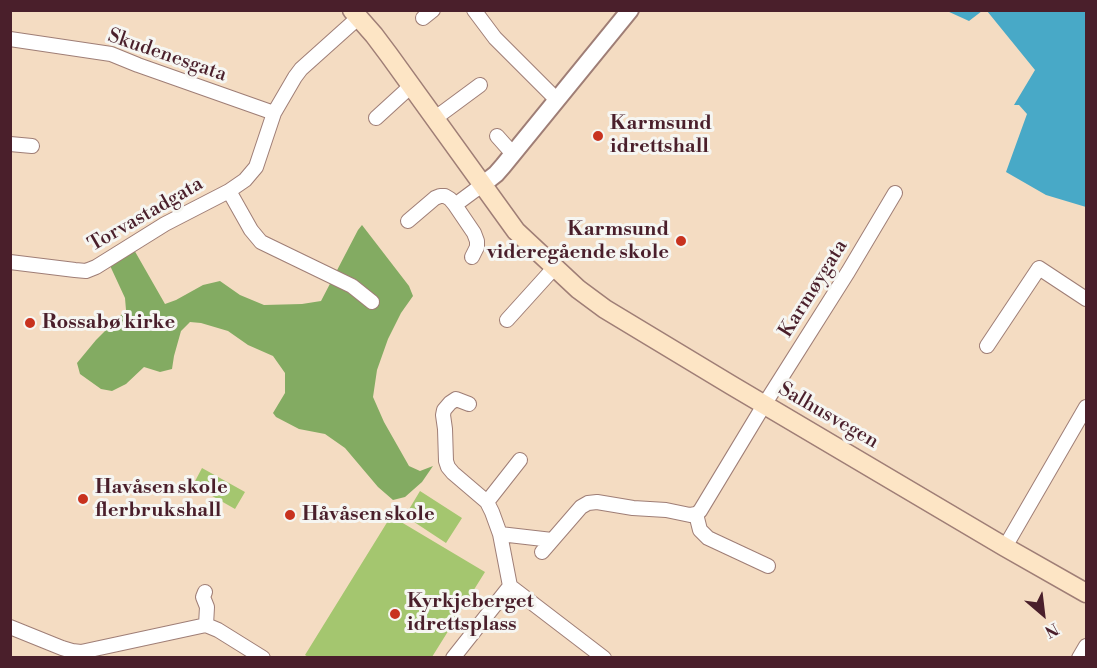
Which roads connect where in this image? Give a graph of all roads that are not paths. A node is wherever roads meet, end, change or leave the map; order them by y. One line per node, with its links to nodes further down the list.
1 (474, 10): 7 (street)
2 (630, 10): 7 (street)
3 (356, 14): 6 (main road, Salhusvegen); 8 (street)
4 (10, 39): 8 (street, Skudenesgata)
5 (480, 85): 10 (street)
6 (411, 86): 9 (street); 10 (main road, Salhusvegen)
7 (557, 100): 14 (street)
8 (274, 113): 16 (street)
9 (376, 118)
10 (434, 119): 15 (main road, Salhusvegen)
11 (497, 136): 14 (street)
12 (10, 144): 13 (street)
13 (32, 146)
14 (513, 154): 15 (street)
15 (482, 185): 18 (street); 22 (main road, Salhusvegen)
16 (229, 191): 21 (street, Torvastadgata); 24 (street)
17 (895, 193): 28 (street, Karmøygata)
18 (455, 205): 19 (street); 20 (street)
19 (408, 221)
20 (472, 256)
21 (10, 261)
22 (555, 268): 25 (street); 28 (main road, Salhusvegen)
23 (1086, 299): 26 (street)
24 (372, 302)
25 (507, 320)
26 (987, 346)
27 (469, 404): 31 (street)
28 (764, 405): 32 (street, Karmøygata); 35 (main road, Salhusvegen)
29 (1086, 407): 35 (street)
30 (520, 460): 31 (street)
31 (487, 502): 33 (street)
32 (696, 514): 34 (street); 37 (street)
33 (500, 534): 34 (street); 38 (street)
34 (552, 540): 36 (street)
35 (1005, 547): 40 (main road, Salhusvegen)
36 (542, 552)
37 (768, 566)
38 (510, 586): 43 (street); 47 (street)
39 (205, 592): 41 (street)
40 (1086, 593)
41 (206, 625): 45 (street); 46 (street)
42 (10, 627): 45 (street)
43 (589, 646): 48 (street); 49 (street)
44 (1086, 646): 50 (street)
45 (104, 653)
46 (263, 657)
47 (453, 657)
48 (579, 657)
49 (604, 657)
50 (1079, 657)

